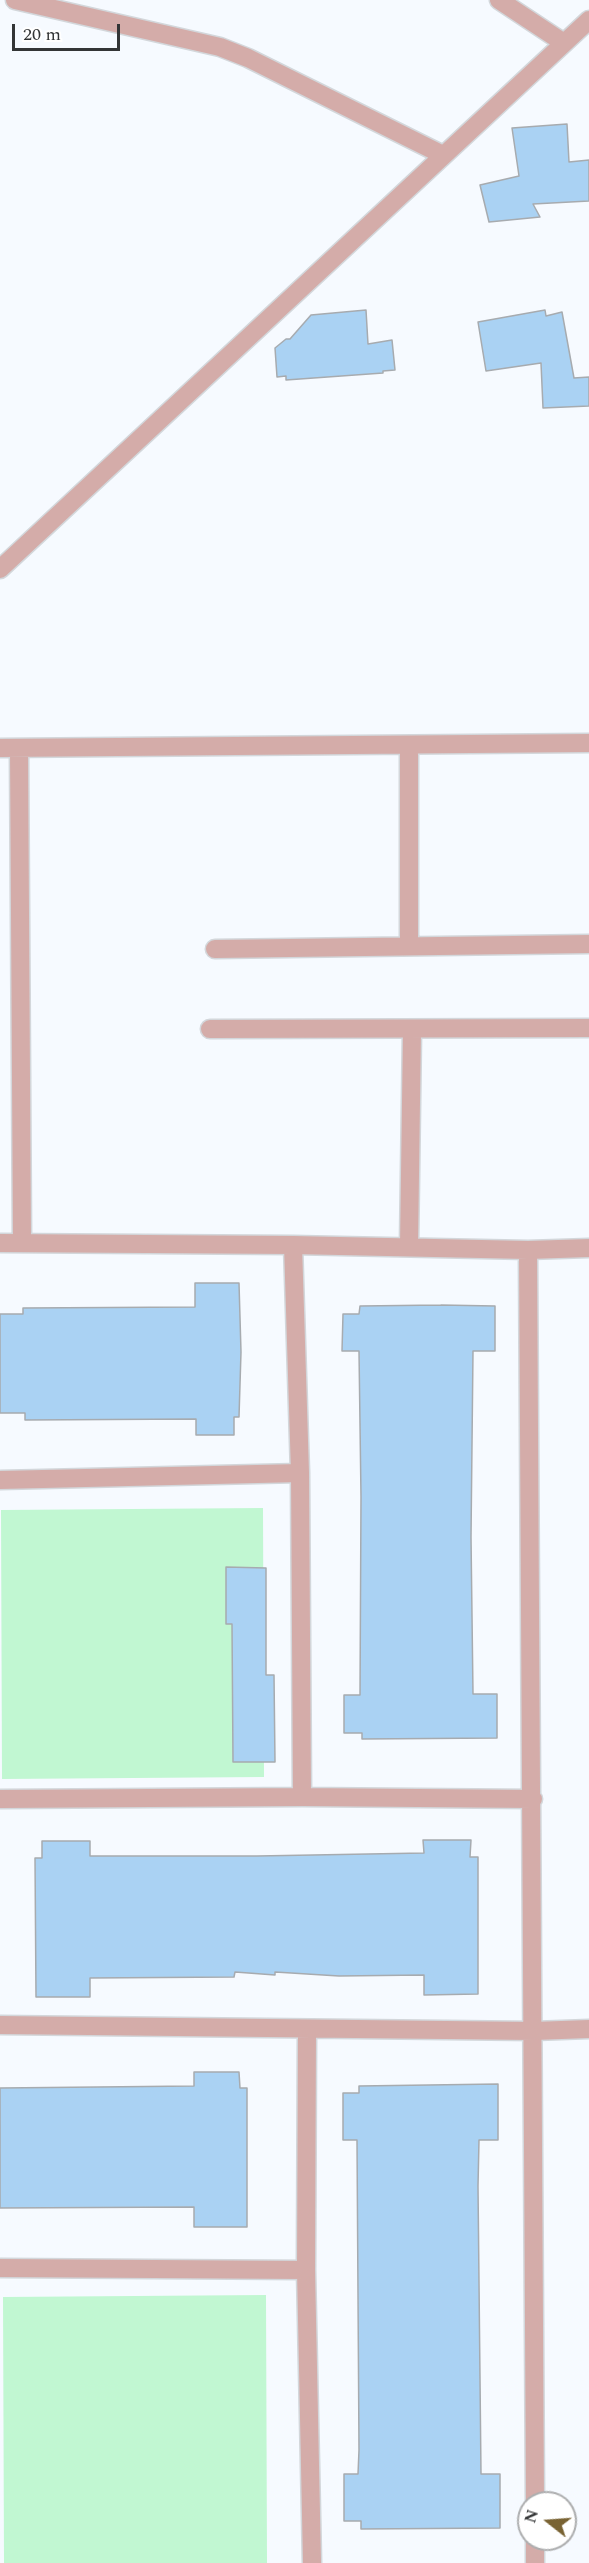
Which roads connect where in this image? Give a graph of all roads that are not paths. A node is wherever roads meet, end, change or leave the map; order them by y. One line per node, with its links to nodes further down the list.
1 (15, 0): 5 (street)
2 (499, 0): 4 (street)
3 (589, 20): 4 (street)
4 (564, 43): 5 (street)
5 (443, 155): 6 (street)
6 (0, 569)
7 (589, 743): 8 (street)
8 (409, 745): 10 (street); 12 (street)
9 (0, 748): 10 (street)
10 (19, 749): 17 (street)
11 (589, 944): 12 (street)
12 (409, 945): 13 (street)
13 (215, 949)
14 (589, 1028): 16 (street)
15 (210, 1029): 16 (street)
16 (412, 1030): 20 (street)
17 (22, 1242): 18 (street); 19 (street)
18 (0, 1243)
19 (293, 1245): 20 (street); 23 (street)
20 (409, 1246): 22 (street)
21 (589, 1248): 22 (street)
22 (528, 1250): 27 (street)
23 (300, 1473): 24 (street); 25 (street)
24 (0, 1480)
25 (302, 1797): 26 (street); 27 (street)
26 (0, 1799)
27 (533, 1799): 31 (street)
28 (0, 2025): 29 (street)
29 (307, 2029): 31 (street); 33 (street)
30 (589, 2030): 31 (street)
31 (534, 2031): 34 (street)
32 (0, 2268): 33 (street)
33 (306, 2270): 35 (street)
34 (535, 2491)
35 (312, 2563)

